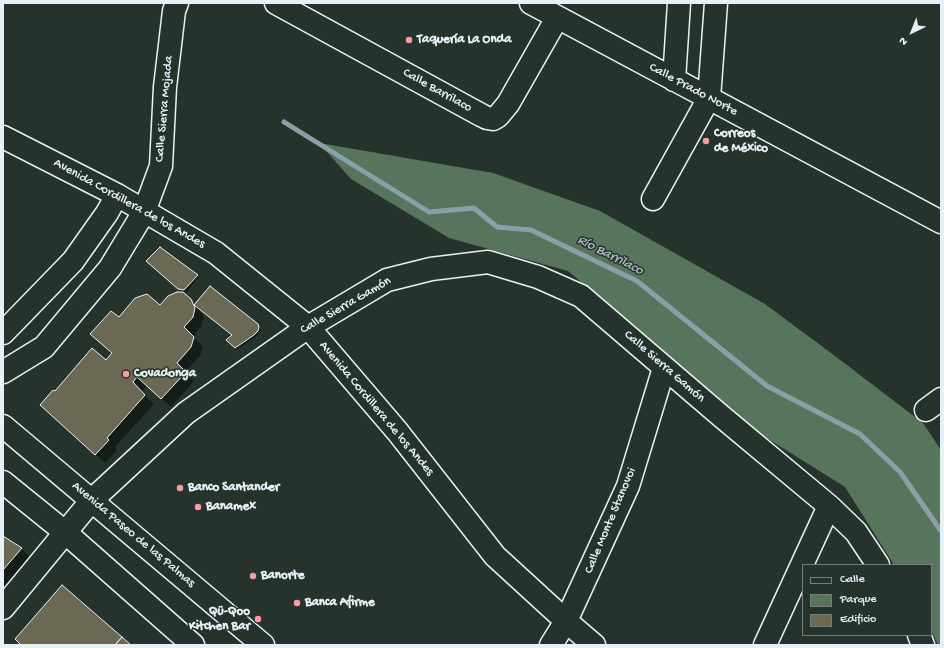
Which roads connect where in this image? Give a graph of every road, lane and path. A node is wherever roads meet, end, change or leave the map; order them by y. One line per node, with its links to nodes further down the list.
1 (177, 3): 12 (street, Calle Sierra Mojada)
2 (276, 3): 6 (street, Calle Barrilaco)
3 (531, 3): 6 (street, Calle Prado Norte)
4 (679, 3): 7 (street)
5 (716, 3): 8 (street)
6 (557, 18): 7 (street, Calle Prado Norte)
7 (674, 80): 8 (street, Calle Prado Norte)
8 (709, 98): 11 (street); 13 (street, Calle Prado Norte)
9 (3, 137): 10 (street, Avenida Cordillera de los Andes)
10 (117, 195): 12 (street, Avenida Cordillera de los Andes); 15 (street)
11 (653, 199)
12 (144, 212): 14 (street, Avenida Cordillera de los Andes); 17 (street, Calle Sierra Mojada)
13 (941, 222)
14 (308, 327): 16 (street, Calle Sierra Gamón); 20 (street, Calle Sierra Gamón); 27 (street, Avenida Cordillera de los Andes)
15 (3, 333)
16 (664, 368): 21 (street, Calle Sierra Gamón); 27 (street, Calle Monte Stanovoi)
17 (3, 372)
18 (3, 426): 20 (street, Avenida Paseo de las Palmas)
19 (3, 482): 22 (street)
20 (92, 500): 22 (street, Calle Sierra Gamón); 29 (street, Avenida Paseo de las Palmas)
21 (829, 506): 23 (street); 24 (street, Calle Sierra Gamón)
22 (66, 533): 26 (street, Calle Sierra Gamón); 28 (street)
23 (802, 564)
24 (877, 564)
25 (802, 565): 32 (street)
26 (3, 608)
27 (566, 621): 30 (street, Calle Monte Stanovoi); 31 (street, Avenida Cordillera de los Andes)
28 (194, 645)
29 (263, 645)
30 (551, 645)
31 (594, 645)
32 (765, 645)

